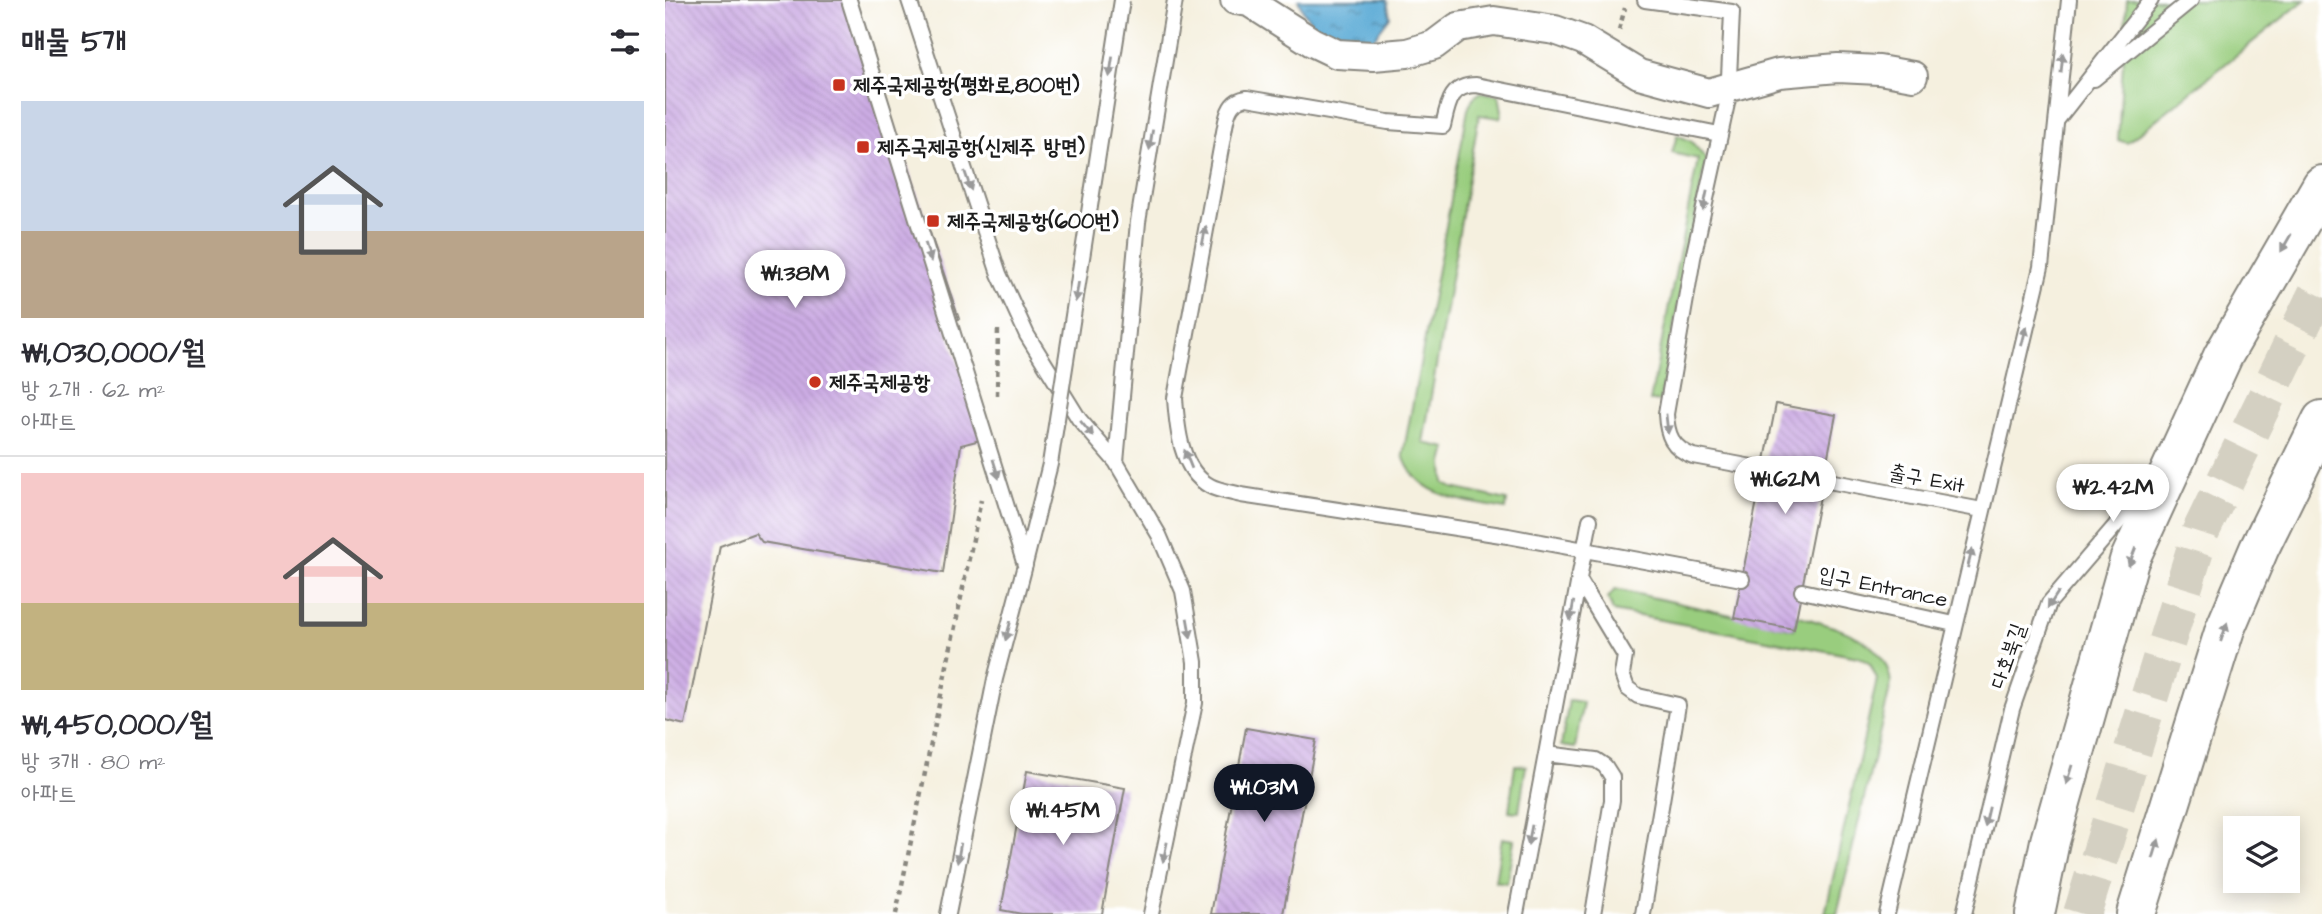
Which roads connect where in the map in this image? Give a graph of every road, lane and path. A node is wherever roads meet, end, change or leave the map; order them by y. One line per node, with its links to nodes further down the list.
1 (849, 0): 27 (lane, one-way to 27, bridge)
2 (909, 0): 16 (lane, one-way to 16)
3 (1122, 0): 27 (lane, one-way to 27, bridge)
4 (1175, 0): 20 (lane, one-way to 20)
5 (1235, 0): 11 (street)
6 (1645, 0): 11 (lane)
7 (2069, 0): 13 (lane, one-way to 7)
8 (2151, 0): 12 (lane)
9 (2191, 0): 12 (lane)
10 (1913, 76): 11 (street)
11 (1730, 87): 14 (lane)
12 (2079, 90): 13 (lane)
13 (2056, 121): 24 (lane, one-way to 13)
14 (1719, 134): 21 (lane, one-way to 21); 26 (lane, one-way to 14)
15 (2322, 185): 19 (street, one-way to 19)
16 (999, 274): 17 (path); 20 (lane, one-way to 20)
17 (996, 404)
18 (2322, 420): 33 (street, one-way to 18)
19 (2176, 455): 41 (lane, 다호북길, one-way to 41); 42 (street, one-way to 42)
20 (1116, 462): 36 (lane, one-way to 36)
21 (1763, 469)
22 (1823, 480): 24 (lane, 출구 Exit)
23 (982, 494): 34 (path)
24 (1982, 510): 31 (lane, one-way to 24)
25 (1590, 520): 26 (lane)
26 (1583, 550): 28 (lane); 29 (lane)
27 (1025, 565): 35 (lane, one-way to 35)
28 (1578, 578): 32 (lane, one-way to 32); 39 (lane)
29 (1742, 579)
30 (1802, 591): 31 (lane, 입구 Entrance)
31 (1954, 624): 40 (lane)
32 (1546, 754): 37 (lane, one-way to 37); 38 (lane)
33 (2143, 912)
34 (896, 914)
35 (949, 914)
36 (1151, 914)
37 (1515, 914)
38 (1593, 914)
39 (1643, 914)
40 (1887, 914)
41 (1964, 914)
42 (2035, 914)

